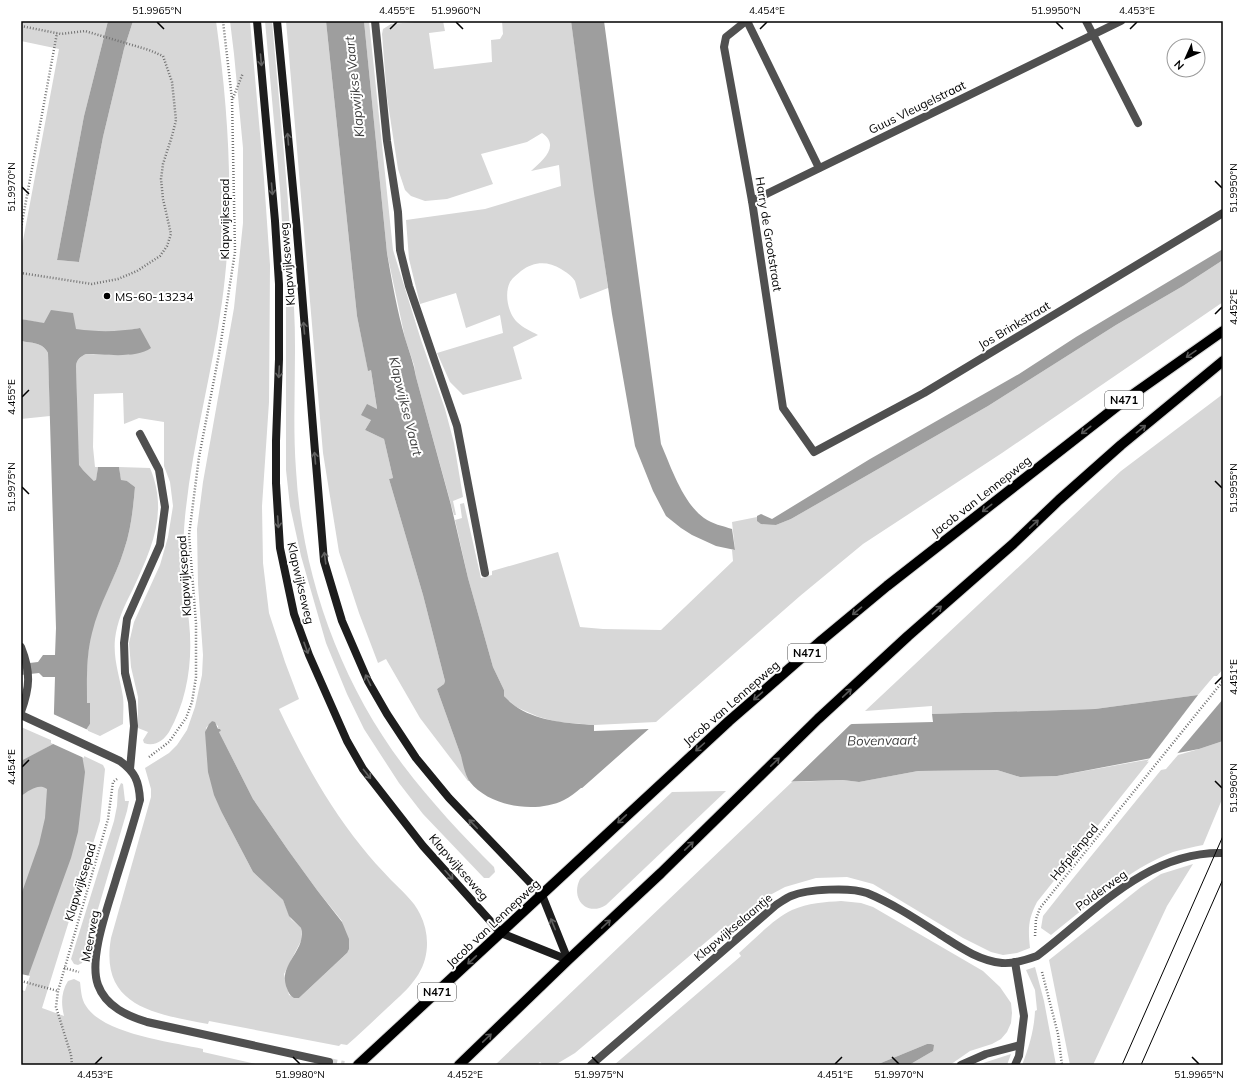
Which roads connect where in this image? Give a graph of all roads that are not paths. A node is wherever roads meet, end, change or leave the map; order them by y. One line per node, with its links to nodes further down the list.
1 (257, 21): 23 (main road, Klapwijkseweg, one-way to 23)
2 (277, 21): 22 (main road, Klapwijkseweg, one-way to 2)
3 (375, 21): 16 (street)
4 (746, 21): 9 (street, Harry de Grootstraat); 10 (street, Harry de Grootstraat)
5 (1086, 21): 7 (street)
6 (1121, 21): 7 (street, Guus Vleugelstraat)
7 (1093, 35): 8 (street); 9 (street, Guus Vleugelstraat)
8 (1138, 123)
9 (819, 168): 10 (street, Guus Vleugelstraat)
10 (752, 201): 15 (street, Harry de Grootstraat)
11 (1223, 213): 15 (street, Jos Brinkstraat)
12 (1223, 332): 22 (main road, Jacob van Lennepweg / N471, one-way to 22)
13 (1223, 361): 24 (main road, N471, one-way to 13)
14 (140, 434): 20 (street)
15 (814, 452)
16 (485, 573)
17 (21, 647): 18 (street)
18 (21, 712)
19 (21, 715): 20 (street)
20 (130, 768): 28 (street, Meerweg)
21 (1223, 853): 25 (street, Polderweg)
22 (542, 895): 23 (main road, Jacob van Lennepweg / N471); 24 (main road, Klapwijkseweg, one-way to 22)
23 (501, 933): 24 (main road, Klapwijkseweg); 29 (main road, Jacob van Lennepweg / N471, one-way to 29)
24 (568, 960): 30 (main road, N471, one-way to 24)
25 (1015, 962): 26 (street, Polderweg); 27 (street)
26 (1002, 963): 31 (street, Klapwijkselaantje)
27 (1020, 1045): 32 (street); 33 (street)
28 (329, 1062)
29 (358, 1065)
30 (459, 1065)
31 (591, 1065)
32 (961, 1065)
33 (1015, 1065)

